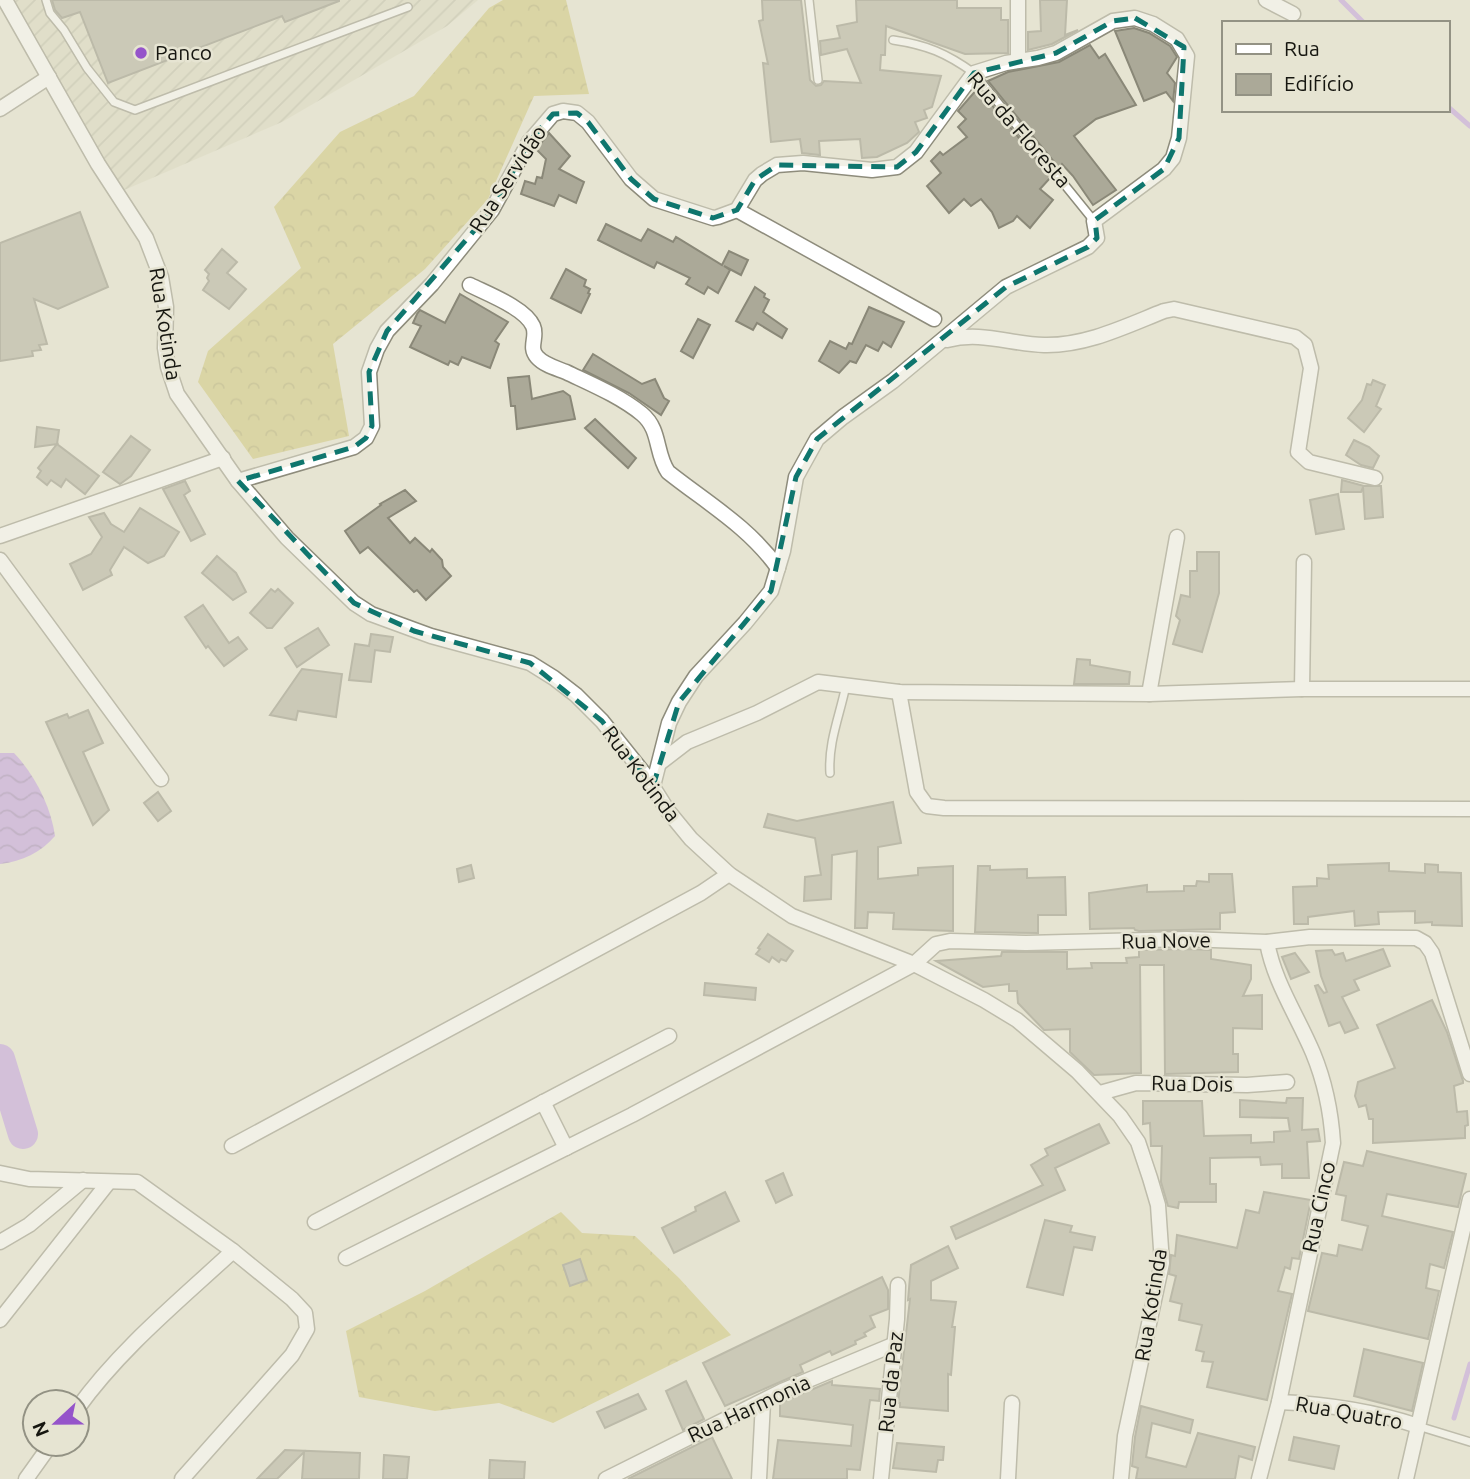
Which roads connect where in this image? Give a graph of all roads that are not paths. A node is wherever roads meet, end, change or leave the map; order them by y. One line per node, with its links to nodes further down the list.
1 (5, 0): 11 (street, Rua Kotinda)
2 (46, 0): 6 (lane)
3 (809, 0): 12 (lane)
4 (1018, 0): 9 (street)
5 (1266, 0): 7 (street)
6 (408, 7)
7 (1293, 14)
8 (893, 40): 10 (lane, Rua da Floresta)
9 (1018, 61): 10 (street); 15 (street)
10 (974, 73): 14 (street); 15 (lane, Rua da Floresta)
11 (48, 77): 13 (street); 19 (street, Rua Kotinda)
12 (818, 80)
13 (0, 109)
14 (737, 210): 17 (street); 21 (street, Rua Servidão)
15 (1094, 221): 18 (street)
16 (470, 285): 26 (street)
17 (934, 319)
18 (939, 343): 20 (street); 26 (street)
19 (223, 458): 21 (street, Rua Kotinda); 22 (street)
20 (1375, 478)
21 (238, 481): 35 (street, Rua Kotinda)
22 (0, 536)
23 (1177, 537): 31 (street)
24 (0, 560): 34 (street)
25 (1304, 562): 28 (street)
26 (778, 568): 32 (street)
27 (846, 684): 30 (street); 32 (street); 33 (lane)
28 (1302, 689): 29 (street); 31 (street)
29 (1470, 689)
30 (899, 692): 31 (street); 36 (street)
31 (1149, 694)
32 (661, 762): 35 (street)
33 (830, 773)
34 (161, 779)
35 (653, 786): 37 (street, Rua Kotinda)
36 (1470, 808)
37 (729, 874): 39 (street, Rua Kotinda); 45 (street)
38 (1267, 942): 39 (street, Rua Nove); 41 (street, Rua Nove); 60 (street, Rua Cinco)
39 (914, 964): 43 (street, Rua Kotinda); 46 (street, Rua Nove)
40 (669, 1036): 44 (street)
41 (1470, 1074)
42 (1286, 1082): 43 (street, Rua Dois)
43 (1100, 1093): 71 (street, Rua Kotinda)
44 (544, 1102): 46 (street); 51 (street)
45 (232, 1146)
46 (566, 1147): 54 (street, Rua Nove)
47 (0, 1173): 48 (street)
48 (83, 1180): 49 (street); 52 (street)
49 (108, 1183): 53 (street); 56 (street)
50 (1470, 1199): 62 (street)
51 (315, 1222)
52 (0, 1242)
53 (233, 1251): 58 (street); 66 (street)
54 (346, 1258)
55 (898, 1285): 57 (street, Rua da Paz)
56 (0, 1320)
57 (895, 1345): 59 (street, Rua Harmonia); 69 (street, Rua da Paz)
58 (91, 1390)
59 (763, 1402): 67 (street, Rua Harmonia); 68 (street)
60 (1279, 1402): 62 (street, Rua Quatro); 72 (street, Rua Cinco)
61 (1012, 1403): 70 (street)
62 (1418, 1426): 63 (lane); 73 (street)
63 (1470, 1442)
64 (41, 1458): 65 (street)
65 (26, 1479)
66 (183, 1479)
67 (606, 1479)
68 (758, 1479)
69 (881, 1479)
70 (1008, 1479)
71 (1121, 1479)
72 (1259, 1479)
73 (1406, 1479)

